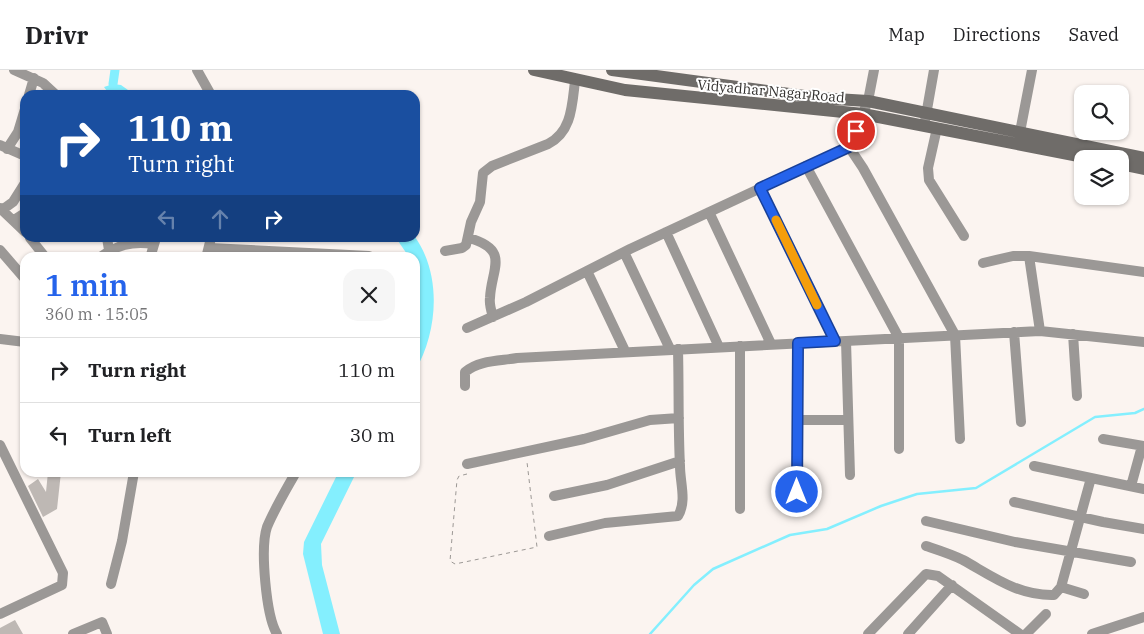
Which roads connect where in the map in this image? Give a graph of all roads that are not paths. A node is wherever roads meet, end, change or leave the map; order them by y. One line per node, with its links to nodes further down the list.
1 (14, 70): 8 (street)
2 (197, 70): 12 (street)
3 (534, 70): 9 (main road, Vidyadhar Nagar Road)
4 (612, 70): 13 (main road, Vidyadhar Nagar Road)
5 (874, 70): 13 (street)
6 (934, 70): 15 (street)
7 (1032, 70): 17 (street)
8 (32, 75): 10 (street); 11 (street)
9 (576, 81): 14 (main road, Vidyadhar Nagar Road); 35 (street)
10 (30, 90)
11 (50, 90)
12 (208, 90)
13 (868, 101): 14 (street); 15 (main road, Vidyadhar Nagar Road)
14 (863, 114): 15 (main road, Vidyadhar Nagar Road); 19 (street)
15 (929, 122): 17 (main road, Vidyadhar Nagar Road); 21 (main road, Vidyadhar Nagar Road); 34 (street)
16 (20, 125): 18 (street)
17 (1020, 132): 22 (main road, Vidyadhar Nagar Road)
18 (3, 147): 20 (street)
19 (849, 147): 23 (street); 55 (street)
20 (20, 154)
21 (1074, 155)
22 (1144, 158)
23 (806, 166): 26 (street); 56 (street)
24 (1129, 166): 25 (main road)
25 (1144, 169)
26 (760, 188): 29 (street); 59 (street)
27 (20, 191): 28 (street)
28 (1, 209): 31 (street)
29 (709, 212): 33 (street); 63 (street)
30 (20, 216): 31 (street)
31 (14, 220): 32 (street)
32 (20, 227)
33 (666, 232): 44 (street); 65 (street)
34 (964, 236)
35 (469, 238): 41 (street); 50 (street)
36 (33, 242): 42 (street)
37 (108, 242): 40 (street)
38 (145, 242): 40 (street)
39 (0, 250): 49 (street)
40 (109, 250): 43 (street)
41 (445, 251)
42 (41, 252)
43 (106, 252)
44 (624, 252): 47 (street); 66 (street)
45 (1029, 256): 46 (street); 48 (street); 52 (street)
46 (983, 263)
47 (587, 271): 50 (street); 67 (street)
48 (1144, 272)
49 (20, 273)
50 (493, 317): 51 (street)
51 (467, 328)
52 (1040, 331): 53 (street); 54 (street)
53 (1014, 332): 55 (street); 73 (street)
54 (1073, 334): 61 (street); 69 (street)
55 (955, 335): 56 (street); 74 (street)
56 (899, 338): 60 (street); 78 (street)
57 (0, 339): 58 (street)
58 (20, 341)
59 (835, 341): 60 (street); 62 (street)
60 (846, 341): 72 (street)
61 (1144, 342)
62 (798, 343): 63 (street); 71 (street)
63 (772, 344): 64 (street)
64 (740, 346): 65 (street); 91 (street)
65 (719, 347): 66 (street)
66 (674, 349): 67 (street); 70 (street)
67 (625, 352): 68 (street)
68 (465, 386)
69 (1077, 396)
70 (679, 418): 79 (street); 81 (street)
71 (797, 420): 72 (street); 88 (street)
72 (848, 420): 82 (street)
73 (1021, 422)
74 (960, 439)
75 (1103, 439): 77 (street)
76 (0, 445): 103 (street)
77 (1143, 446): 86 (street)
78 (899, 449)
79 (680, 461): 89 (street); 95 (street)
80 (1034, 466): 85 (street)
81 (467, 469)
82 (850, 475)
83 (133, 477): 99 (street)
84 (293, 477): 108 (street)
85 (1091, 478): 86 (street); 92 (street)
86 (1131, 486): 87 (street)
87 (1144, 489)
88 (797, 492)
89 (554, 496)
90 (1014, 502): 92 (street)
91 (740, 509)
92 (1081, 517): 94 (street); 97 (street)
93 (926, 521): 97 (street)
94 (1144, 529)
95 (549, 536)
96 (926, 546): 101 (street)
97 (1072, 551): 98 (street); 101 (street)
98 (1132, 562)
99 (111, 584)
100 (952, 585): 109 (street); 110 (street); 111 (street)
101 (1061, 587): 102 (street)
102 (1084, 594)
103 (0, 614)
104 (1046, 614): 112 (street)
105 (1144, 617): 113 (street)
106 (73, 634): 107 (street)
107 (107, 634)
108 (277, 634)
109 (868, 634)
110 (908, 634)
111 (1020, 634)
112 (1026, 634)
113 (1092, 634)

